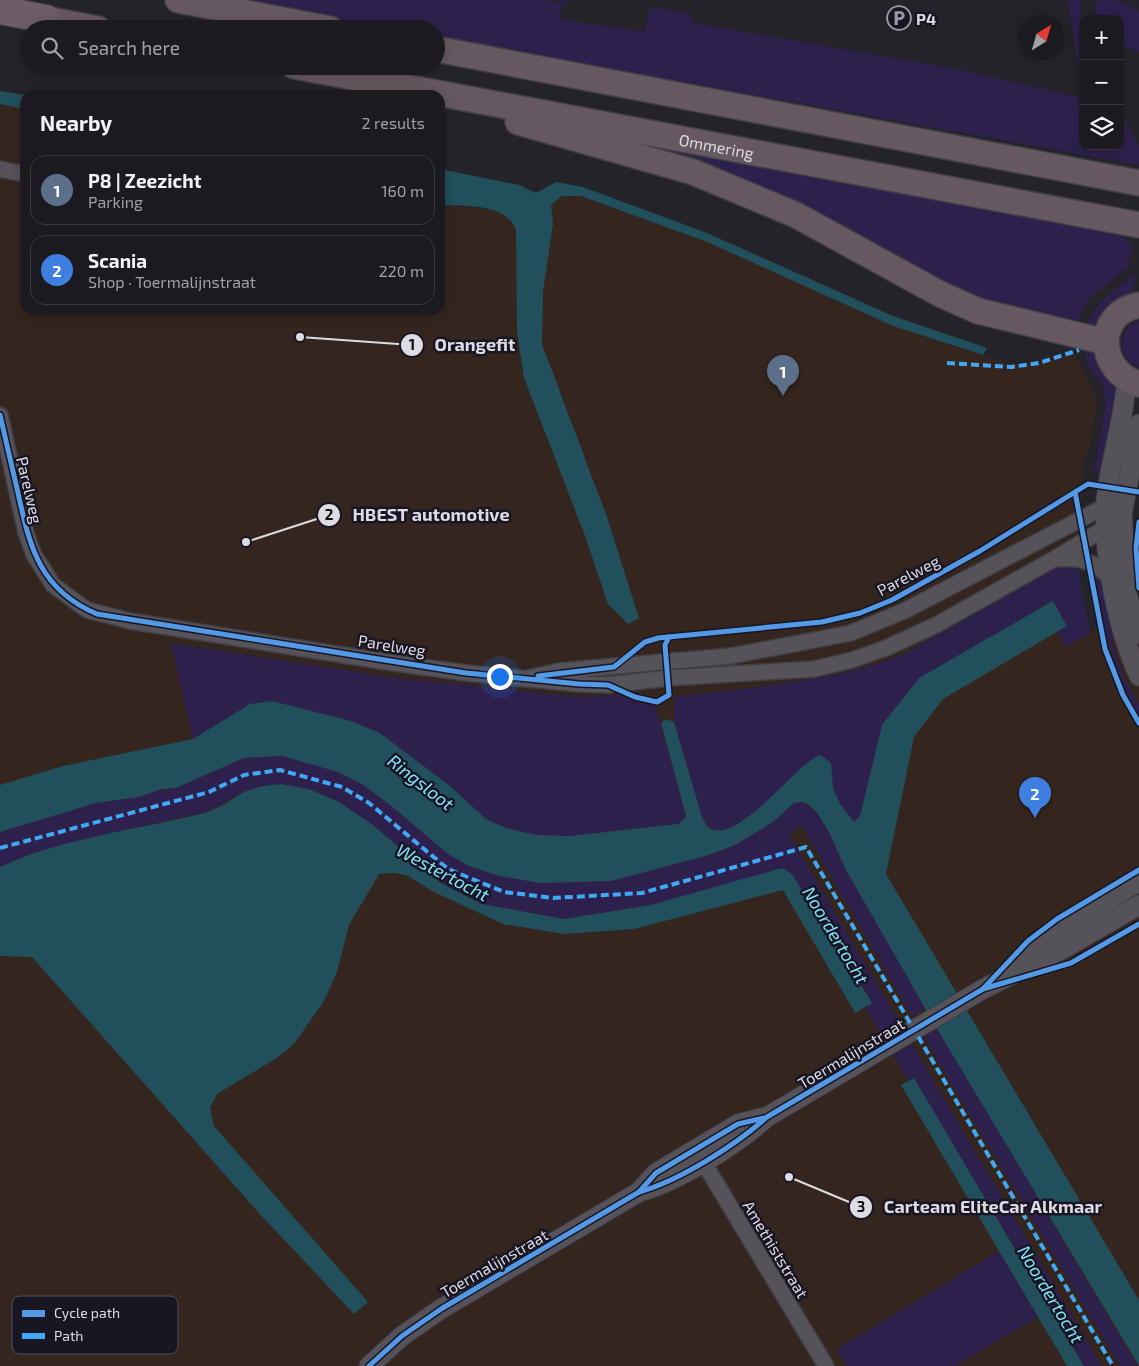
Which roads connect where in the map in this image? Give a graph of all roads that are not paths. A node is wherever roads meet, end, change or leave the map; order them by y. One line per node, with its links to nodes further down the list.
1 (178, 0): 5 (highway)
2 (0, 10): 3 (highway)
3 (46, 19): 4 (highway)
4 (51, 20)
5 (283, 20)
6 (445, 51): 13 (highway)
7 (339, 75): 8 (highway, Ommering)
8 (415, 90)
9 (445, 96): 14 (highway, Ommering)
10 (445, 97): 16 (highway)
11 (0, 169): 12 (street)
12 (20, 173)
13 (1135, 182)
14 (1131, 224)
15 (1139, 305): 16 (highway)
16 (1106, 342): 17 (highway)
17 (1133, 382): 20 (street)
18 (0, 415): 26 (street, Parelweg)
19 (1139, 424): 20 (street)
20 (1114, 510): 21 (street); 24 (street); 26 (street, Parelweg)
21 (1107, 527): 22 (street, Parelweg); 23 (street)
22 (1054, 559): 23 (street); 26 (street, Parelweg)
23 (1111, 579): 25 (street)
24 (1139, 634)
25 (1139, 676)
26 (528, 678)
27 (1139, 881): 29 (street)
28 (1139, 905): 29 (street)
29 (976, 993): 30 (street, Toermalijnstraat)
30 (700, 1155): 31 (street, Toermalijnstraat); 32 (street, Amethiststraat)
31 (368, 1366)
32 (826, 1366)

